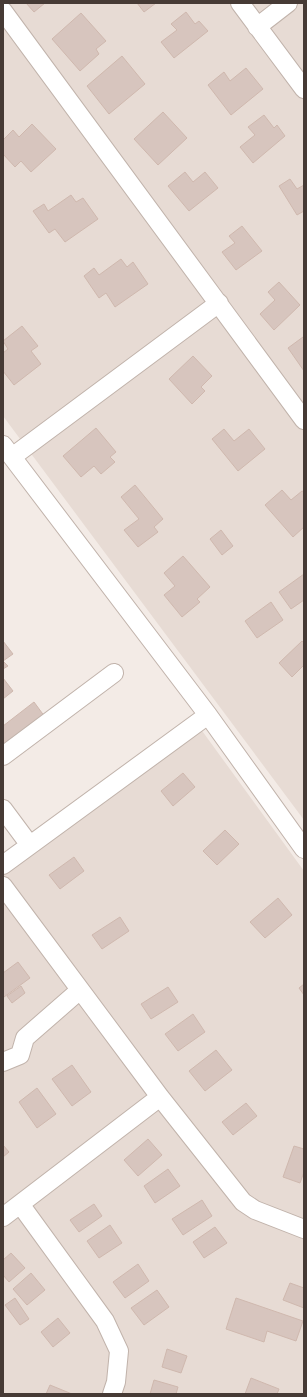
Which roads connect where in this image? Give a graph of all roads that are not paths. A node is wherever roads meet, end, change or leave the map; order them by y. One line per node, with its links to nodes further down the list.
1 (240, 3): 4 (street)
2 (288, 3): 4 (street)
3 (3, 11): 6 (street)
4 (257, 26): 5 (street)
5 (304, 89)
6 (218, 303): 7 (street); 8 (street)
7 (304, 420)
8 (7, 451): 10 (street)
9 (114, 673): 11 (street)
10 (208, 714): 13 (street); 14 (street)
11 (3, 756)
12 (3, 809): 13 (street)
13 (29, 844): 15 (street)
14 (304, 849)
15 (3, 865)
16 (3, 886): 17 (street)
17 (80, 990): 18 (street); 19 (street)
18 (3, 1062)
19 (160, 1097): 20 (street); 22 (street)
20 (20, 1204): 21 (street); 23 (street)
21 (3, 1217)
22 (304, 1229)
23 (112, 1394)

